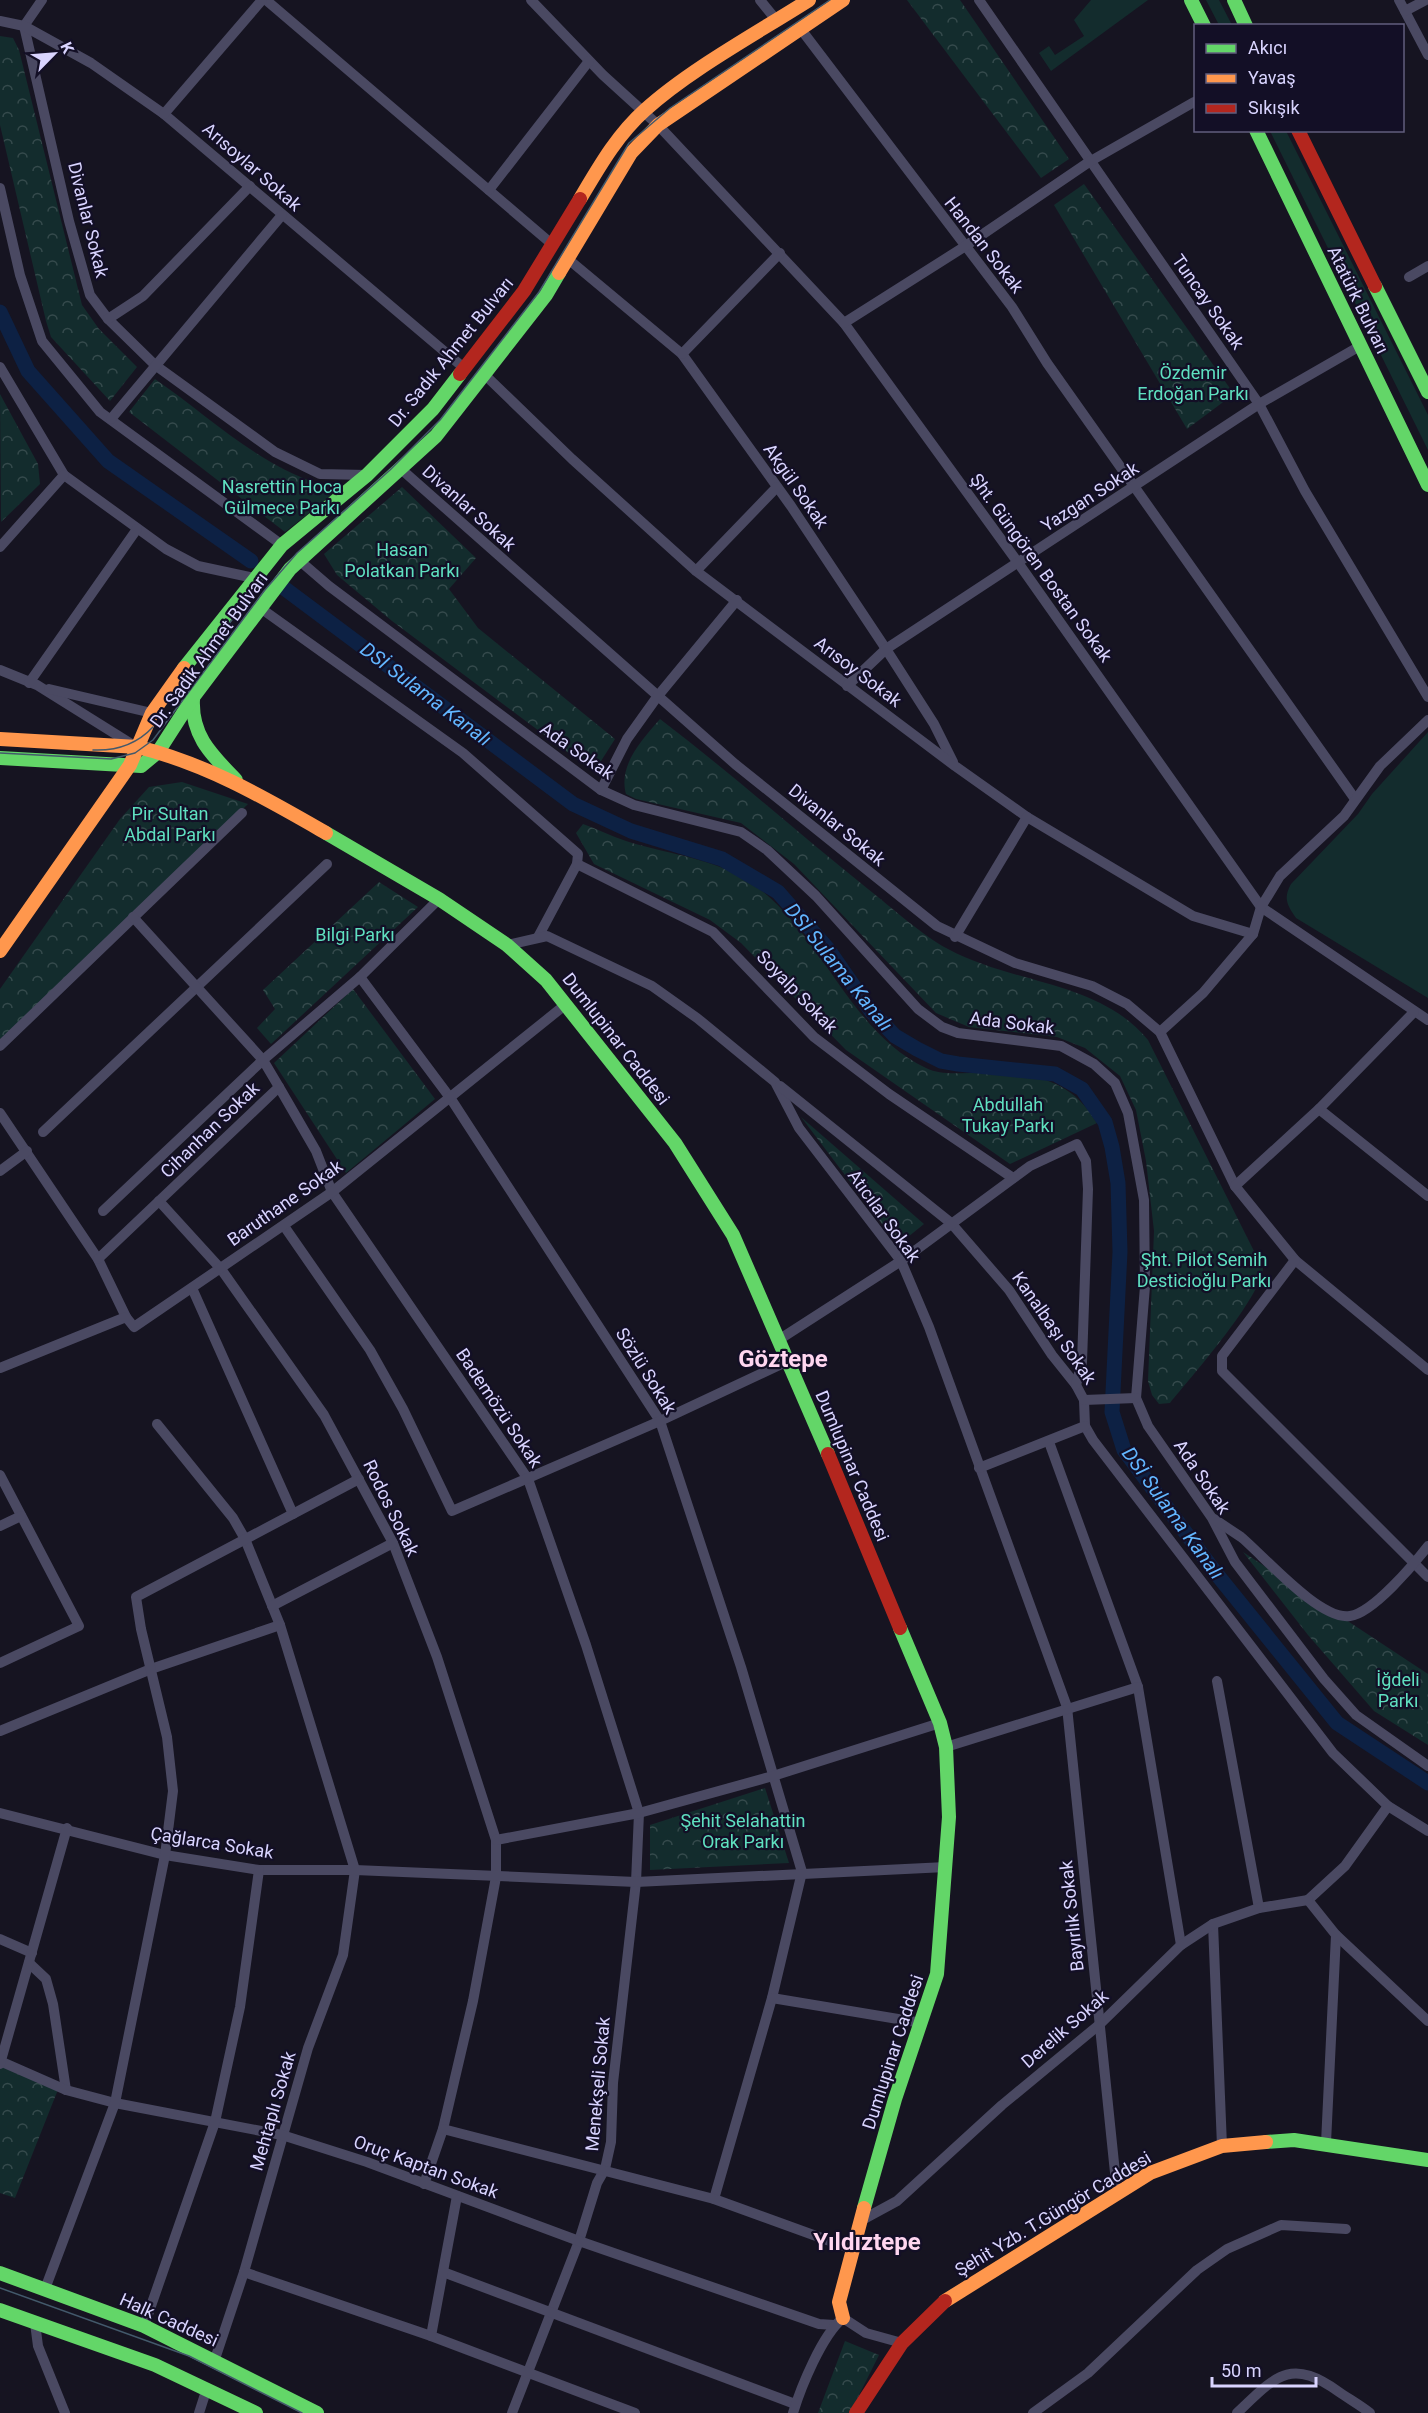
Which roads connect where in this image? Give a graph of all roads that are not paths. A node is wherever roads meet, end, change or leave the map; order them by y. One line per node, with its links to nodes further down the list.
1 (42, 0): 18 (street)
2 (262, 0): 26 (street)
3 (266, 0): 33 (street)
4 (531, 0): 23 (street, Şht. Güngören Bostan Sokak)
5 (760, 0): 15 (street)
6 (809, 0): 15 (main road, Dr. Sadık Ahmet Bulvarı)
7 (843, 0): 19 (main road)
8 (978, 0): 30 (street, Tuncay Sokak)
9 (1191, 0): 16 (main road)
10 (1234, 0): 17 (main road)
11 (1399, 0): 13 (street)
12 (1426, 0): 13 (street)
13 (1405, 10): 20 (street)
14 (0, 21): 18 (street, Arısoylar Sokak)
15 (777, 21): 25 (main road, Dr. Sadık Ahmet Bulvarı)
16 (1203, 24)
17 (1245, 24)
18 (24, 26): 26 (street, Arısoylar Sokak); 41 (street, Divanlar Sokak)
19 (800, 28): 27 (main road); 36 (street, Handan Sokak)
20 (1414, 29): 21 (street); 22 (street)
21 (1404, 34)
22 (1428, 55)
23 (589, 61): 25 (street, Şht. Güngören Bostan Sokak); 33 (street)
24 (1194, 102): 30 (street)
25 (644, 111): 27 (street, Şht. Güngören Bostan Sokak); 35 (main road, Dr. Sadık Ahmet Bulvarı)
26 (164, 114): 31 (street, Arısoylar Sokak)
27 (658, 125): 37 (street, Şht. Güngören Bostan Sokak); 38 (main road)
28 (1257, 132): 43 (main road, Atatürk Bulvarı)
29 (1299, 132): 49 (main road, Atatürk Bulvarı)
30 (1089, 162): 36 (street); 50 (street, Tuncay Sokak)
31 (250, 186): 34 (street, Arısoylar Sokak); 41 (street)
32 (0, 188): 51 (street)
33 (489, 190): 35 (street)
34 (282, 215): 45 (street); 47 (street, Arısoylar Sokak)
35 (553, 245): 47 (main road, Dr. Sadık Ahmet Bulvarı)
36 (964, 247): 42 (street); 56 (street, Handan Sokak)
37 (780, 253): 42 (street, Şht. Güngören Bostan Sokak); 44 (street)
38 (568, 259): 44 (street, Akgül Sokak); 48 (main road)
39 (1428, 266): 40 (street)
40 (1409, 277)
41 (108, 319): 45 (street, Divanlar Sokak)
42 (844, 323): 61 (street, Şht. Güngören Bostan Sokak)
43 (1360, 346): 50 (street, Yazgan Sokak); 55 (main road, Atatürk Bulvarı)
44 (682, 354): 57 (street, Akgül Sokak)
45 (155, 365): 51 (street); 54 (street, Divanlar Sokak)
46 (0, 367): 53 (street)
47 (464, 368): 54 (main road, Dr. Sadık Ahmet Bulvarı)
48 (485, 375): 52 (main road); 63 (street, Arısoy Sokak)
49 (1428, 392)
50 (1259, 404): 56 (street, Yazgan Sokak); 73 (street, Tuncay Sokak)
51 (111, 419): 60 (street)
52 (401, 469): 62 (main road); 72 (street, Divanlar Sokak)
53 (64, 475): 58 (street); 59 (street)
54 (367, 475): 60 (main road, Dr. Sadık Ahmet Bulvarı)
55 (1428, 485)
56 (1136, 486): 61 (street, Yazgan Sokak); 84 (street, Handan Sokak)
57 (777, 487): 63 (street); 67 (street, Akgül Sokak)
58 (137, 529): 64 (street); 69 (street)
59 (1, 543)
60 (282, 545): 64 (main road, Dr. Sadık Ahmet Bulvarı)
61 (1019, 564): 67 (street, Yazgan Sokak); 90 (street, Şht. Güngören Bostan Sokak)
62 (295, 565): 66 (main road, Dr. Sadik Ahmet Bulvarı); 83 (street, Ada Sokak)
63 (696, 572): 65 (street, Arısoy Sokak)
64 (254, 578): 74 (main road, Dr. Sadık Ahmet Bulvarı)
65 (737, 600): 70 (street, Arısoy Sokak); 72 (street)
66 (259, 607): 71 (main road, Dr. Sadik Ahmet Bulvarı); 88 (street)
67 (886, 649): 70 (street, Yazgan Sokak); 81 (street, Akgül Sokak)
68 (0, 670): 69 (street)
69 (34, 685): 74 (street); 77 (street)
70 (847, 686): 81 (street, Arısoy Sokak)
71 (194, 696): 78 (main road, Dr. Sadik Ahmet Bulvarı); 82 (main road)
72 (657, 697): 83 (street); 94 (street, Divanlar Sokak)
73 (1428, 697)
74 (152, 713): 77 (main road, Dr. Sadık Ahmet Bulvarı)
75 (1428, 720): 84 (street)
76 (0, 739): 77 (main road, Dumlupinar Caddesi)
77 (138, 747): 78 (main road, Dumlupinar Caddesi); 80 (main road, Dr. Sadık Ahmet Bulvarı)
78 (158, 752): 80 (main road); 82 (main road, Dumlupinar Caddesi)
79 (0, 758): 80 (main road)
80 (130, 765): 96 (main road, Dr. Sadık Ahmet Bulvarı)
81 (955, 766): 86 (street, Arısoy Sokak)
82 (239, 783): 89 (main road, Dumlupinar Caddesi)
83 (601, 790): 132 (street, Ada Sokak)
84 (1355, 799): 90 (street)
85 (242, 813): 91 (street)
86 (1027, 817): 92 (street, Arısoy Sokak); 94 (street)
87 (327, 864): 98 (street)
88 (578, 864): 93 (street); 113 (street, Soyalp Sokak)
89 (439, 898): 95 (main road, Dumlupinar Caddesi); 97 (street, Cihanhan Sokak)
90 (1261, 907): 92 (street); 100 (street, Şht. Güngören Bostan Sokak)
91 (133, 917): 98 (street); 103 (street)
92 (1253, 934): 102 (street)
93 (538, 937): 95 (street); 105 (street, Atıcılar Sokak)
94 (955, 937): 102 (street, Divanlar Sokak)
95 (507, 945): 99 (main road, Dumlupinar Caddesi)
96 (0, 951)
97 (360, 977): 104 (street, Cihanhan Sokak); 107 (street, Sözlü Sokak)
98 (196, 986): 104 (street); 110 (street)
99 (566, 1005): 107 (street, Baruthane Sokak); 127 (main road, Dumlupinar Caddesi)
100 (1414, 1012): 101 (street, Şht. Güngören Bostan Sokak); 108 (street)
101 (1428, 1020)
102 (1160, 1032): 114 (street, Divanlar Sokak)
103 (0, 1046)
104 (263, 1060): 106 (street, Cihanhan Sokak); 118 (street)
105 (775, 1082): 119 (street, Kanalbaşı Sokak); 123 (street, Atıcılar Sokak)
106 (279, 1086): 115 (street, Bademözü Sokak); 117 (street, Cihanhan Sokak)
107 (451, 1099): 115 (street, Baruthane Sokak); 134 (street, Sözlü Sokak)
108 (1319, 1109): 114 (street); 116 (street)
109 (0, 1113): 111 (street)
110 (44, 1132)
111 (27, 1151): 112 (street); 121 (street)
112 (0, 1171)
113 (1014, 1178): 119 (street); 131 (street)
114 (1235, 1186): 122 (street, Divanlar Sokak)
115 (332, 1192): 120 (street, Baruthane Sokak); 141 (street, Bademözü Sokak)
116 (1428, 1196)
117 (159, 1201): 121 (street, Cihanhan Sokak); 124 (street, Rodos Sokak)
118 (103, 1211)
119 (951, 1223): 123 (street); 131 (street, Kanalbaşı Sokak)
120 (284, 1226): 124 (street, Baruthane Sokak); 141 (street)
121 (98, 1259): 126 (street)
122 (1295, 1260): 130 (street, Divanlar Sokak); 149 (street)
123 (901, 1261): 127 (street); 138 (street, Atıcılar Sokak)
124 (221, 1269): 125 (street, Baruthane Sokak); 140 (street, Rodos Sokak)
125 (192, 1288): 126 (street, Baruthane Sokak); 142 (street)
126 (126, 1317): 129 (street, Baruthane Sokak)
127 (780, 1339): 128 (main road, Dumlupinar Caddesi)
128 (788, 1361): 134 (street); 158 (main road, Dumlupinar Caddesi)
129 (0, 1368)
130 (1428, 1370)
131 (1076, 1385): 133 (street, Kanalbaşı Sokak)
132 (1131, 1398): 133 (street); 144 (street, Ada Sokak)
133 (1086, 1400): 136 (street, Kanalbaşı Sokak)
134 (660, 1421): 141 (street); 162 (street, Sözlü Sokak)
135 (157, 1424): 146 (street)
136 (1085, 1426): 137 (street); 163 (street)
137 (1049, 1442): 138 (street); 156 (street)
138 (979, 1468): 157 (street, Atıcılar Sokak)
139 (0, 1475): 143 (street)
140 (358, 1479): 142 (street); 147 (street, Rodos Sokak)
141 (528, 1479): 165 (street, Bademözü Sokak)
142 (293, 1514): 146 (street)
143 (21, 1516): 145 (street); 153 (street)
144 (1212, 1518): 149 (street); 161 (street, Ada Sokak)
145 (0, 1527)
146 (245, 1539): 151 (street); 154 (street)
147 (393, 1544): 151 (street); 168 (street, Rodos Sokak)
148 (1428, 1546): 149 (street)
149 (1414, 1564): 150 (street)
150 (1428, 1577)
151 (272, 1606): 152 (street)
152 (280, 1625): 154 (street); 172 (street)
153 (0, 1663)
154 (152, 1669): 159 (street); 169 (street)
155 (1217, 1681): 177 (street)
156 (1138, 1687): 157 (street); 181 (street)
157 (1067, 1707): 160 (street); 186 (street, Bayırlık Sokak)
158 (940, 1723): 160 (main road, Dumlupinar Caddesi); 162 (street)
159 (0, 1731)
160 (946, 1747): 170 (main road, Dumlupinar Caddesi)
161 (1428, 1766)
162 (773, 1776): 165 (street); 173 (street, Sözlü Sokak)
163 (1388, 1806): 167 (street); 176 (street)
164 (0, 1813): 166 (street, Çağlarca Sokak)
165 (639, 1813): 168 (street); 175 (street, Menekşeli Sokak)
166 (67, 1828): 169 (street, Çağlarca Sokak); 182 (street)
167 (1428, 1832)
168 (496, 1840): 174 (street, Rodos Sokak)
169 (165, 1856): 171 (street, Çağlarca Sokak); 189 (street)
170 (946, 1867): 173 (street, Çağlarca Sokak); 185 (main road, Dumlupinar Caddesi)
171 (259, 1870): 172 (street, Çağlarca Sokak); 190 (street)
172 (355, 1870): 174 (street, Çağlarca Sokak); 192 (street, Mehtaplı Sokak)
173 (802, 1872): 175 (street, Çağlarca Sokak); 183 (street)
174 (496, 1877): 175 (street, Çağlarca Sokak); 191 (street, Rodos Sokak)
175 (636, 1882): 196 (street, Menekşeli Sokak)
176 (1308, 1900): 177 (street, Derelik Sokak); 179 (street)
177 (1258, 1908): 178 (street, Derelik Sokak)
178 (1213, 1924): 181 (street, Derelik Sokak); 194 (street)
179 (1336, 1935): 184 (street); 193 (street)
180 (0, 1939): 182 (street)
181 (1180, 1945): 186 (street, Derelik Sokak)
182 (31, 1958): 187 (street); 188 (street)
183 (772, 1998): 185 (street); 200 (street)
184 (1428, 2021)
185 (922, 2023): 201 (main road, Dumlupinar Caddesi)
186 (1100, 2024): 198 (street, Bayırlık Sokak); 201 (street, Derelik Sokak)
187 (0, 2062): 188 (street, Oruç Kaptan Sokak)
188 (66, 2090): 189 (street, Oruç Kaptan Sokak)
189 (115, 2103): 190 (street, Oruç Kaptan Sokak); 208 (street)
190 (215, 2122): 192 (street, Oruç Kaptan Sokak); 213 (street)
191 (443, 2129): 196 (street); 197 (street, Rodos Sokak)
192 (282, 2135): 197 (street, Oruç Kaptan Sokak); 205 (street, Mehtaplı Sokak)
193 (1326, 2143): 194 (main road, Şehit Yzb. T.Güngör Caddesi); 195 (main road, Şehit Yzb. T.Güngör Caddesi)
194 (1222, 2146): 198 (main road, Şehit Yzb. T.Güngör Caddesi)
195 (1428, 2160)
196 (605, 2169): 200 (street); 203 (street, Menekşeli Sokak)
197 (424, 2184): 199 (street, Oruç Kaptan Sokak)
198 (1117, 2192): 215 (main road, Şehit Yzb. T.Güngör Caddesi)
199 (457, 2196): 203 (street, Oruç Kaptan Sokak); 206 (street)
200 (714, 2199): 204 (street)
201 (862, 2220): 204 (main road, Dumlupinar Caddesi)
202 (1346, 2229): 227 (street)
203 (579, 2241): 210 (street, Menekşeli Sokak); 211 (street, Oruç Kaptan Sokak)
204 (852, 2249): 211 (main road, Dumlupinar Caddesi)
205 (243, 2272): 214 (street); 216 (street, Mehtaplı Sokak)
206 (444, 2272): 210 (street); 214 (street)
207 (0, 2273): 208 (main road, Halk Caddesi)
208 (45, 2289): 213 (main road, Halk Caddesi)
209 (0, 2310): 212 (main road)
210 (551, 2312): 217 (street, Menekşeli Sokak); 219 (street)
211 (838, 2322): 215 (street); 219 (street)
212 (34, 2323): 218 (main road); 220 (street)
213 (144, 2326): 216 (main road, Halk Caddesi)
214 (431, 2336): 217 (street)
215 (902, 2343): 226 (main road, Şehit Yzb. T.Güngör Caddesi)
216 (214, 2360): 223 (main road, Halk Caddesi)
217 (528, 2372): 224 (street, Menekşeli Sokak); 225 (street)
218 (207, 2388): 221 (street); 222 (main road)
219 (794, 2408)
220 (65, 2413)
221 (199, 2413)
222 (256, 2413)
223 (317, 2413)
224 (512, 2413)
225 (635, 2413)
226 (856, 2413)
227 (1034, 2413)
228 (1238, 2413): 229 (street)
229 (1370, 2413)

